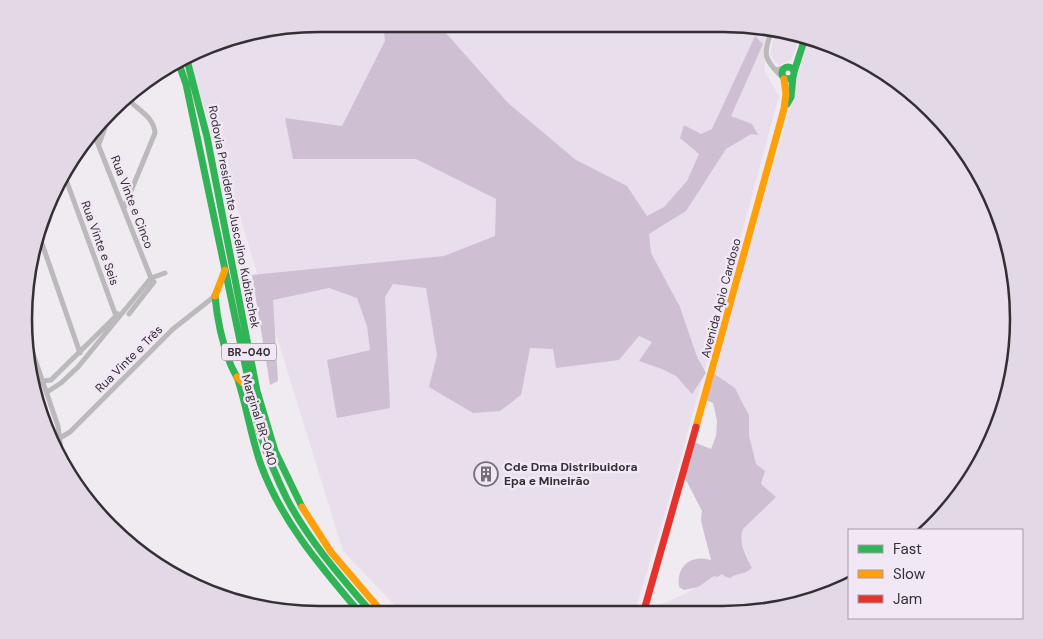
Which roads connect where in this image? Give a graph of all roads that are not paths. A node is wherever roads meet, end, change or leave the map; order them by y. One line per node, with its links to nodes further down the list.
1 (770, 36): 7 (street)
2 (803, 44): 3 (main road, Avenida Apio Cardoso)
3 (800, 52): 5 (main road, Avenida Apio Cardoso); 8 (main road, Avenida Apio Cardoso)
4 (188, 64): 36 (main road, Rodovia Presidente Juscelino Kubitschek / BR-040)
5 (785, 67): 7 (street); 8 (main road); 9 (main road)
6 (181, 69): 18 (main road, Rodovia Presidente Juscelino Kubitschek / BR-040)
7 (776, 70): 9 (street)
8 (794, 75): 9 (main road); 11 (main road, Avenida Apio Cardoso)
9 (783, 78): 11 (main road, Avenida Apio Cardoso)
10 (132, 102): 16 (street)
11 (784, 109): 33 (main road, Avenida Apio Cardoso)
12 (104, 130): 14 (street)
13 (96, 140): 14 (street, Rua Vinte e Cinco)
14 (98, 145): 16 (street, Rua Vinte e Cinco)
15 (67, 183): 23 (street, Rua Vinte e Seis)
16 (124, 208): 20 (street, Rua Vinte e Cinco)
17 (42, 244): 24 (street)
18 (225, 270): 21 (main road); 29 (main road, Rodovia Presidente Juscelino Kubitschek / BR-040)
19 (165, 273): 20 (street)
20 (151, 278): 22 (street); 23 (street)
21 (214, 296): 26 (main road, Marginal BR-040); 31 (street, Rua Vinte e Três)
22 (129, 314)
23 (117, 317): 24 (street); 30 (street)
24 (80, 353): 27 (street)
25 (35, 360): 27 (street)
26 (237, 377): 29 (main road); 34 (main road, Marginal BR-040)
27 (43, 381): 28 (street); 30 (street)
28 (40, 384)
29 (250, 390): 35 (main road, Rodovia Presidente Juscelino Kubitschek / BR-040)
30 (47, 392): 31 (street)
31 (60, 438): 32 (street)
32 (60, 443)
33 (676, 492): 37 (main road, Avenida Apio Cardoso); 38 (main road, Avenida Apio Cardoso)
34 (354, 606)
35 (366, 606)
36 (378, 606)
37 (641, 606)
38 (645, 606)

